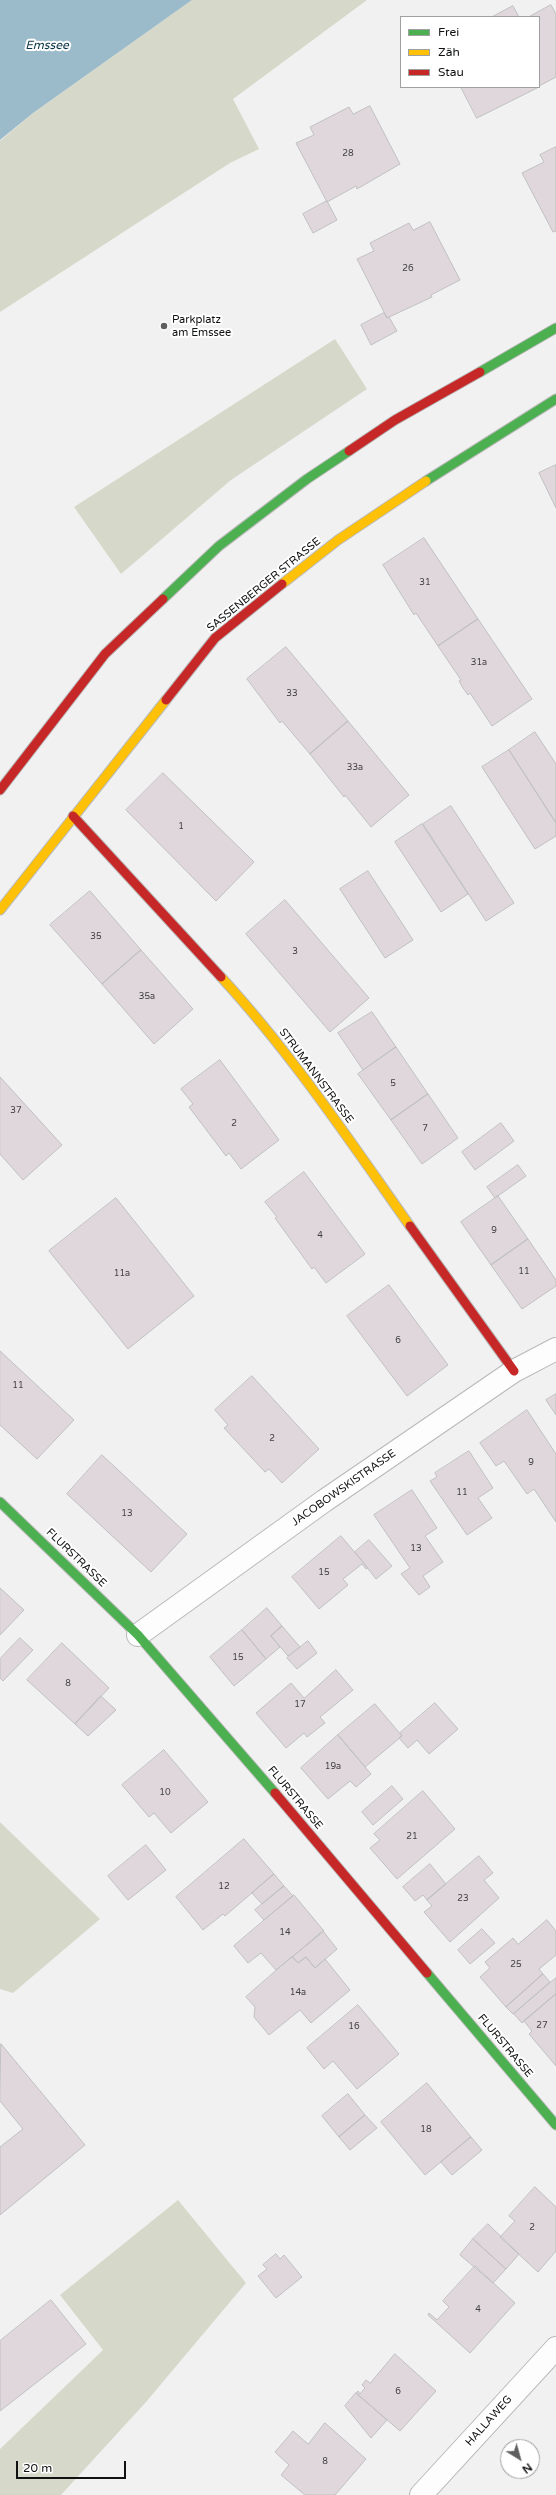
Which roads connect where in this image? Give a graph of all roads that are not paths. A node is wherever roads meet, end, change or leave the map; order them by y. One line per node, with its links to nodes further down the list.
1 (556, 328): 3 (street)
2 (556, 399): 4 (street, SASSENBERGER STRASSE)
3 (0, 790)
4 (73, 816): 5 (street, SASSENBERGER STRASSE); 7 (street, STRUMANNSTRASSE)
5 (0, 910)
6 (556, 1349): 7 (street, JACOBOWSKISTRASSE)
7 (514, 1371): 9 (street, JACOBOWSKISTRASSE)
8 (0, 1502): 9 (street, FLURSTRASSE)
9 (138, 1635): 10 (street, FLURSTRASSE)
10 (554, 2118)
11 (556, 2348): 12 (street, HALLAWEG)
12 (421, 2495)

